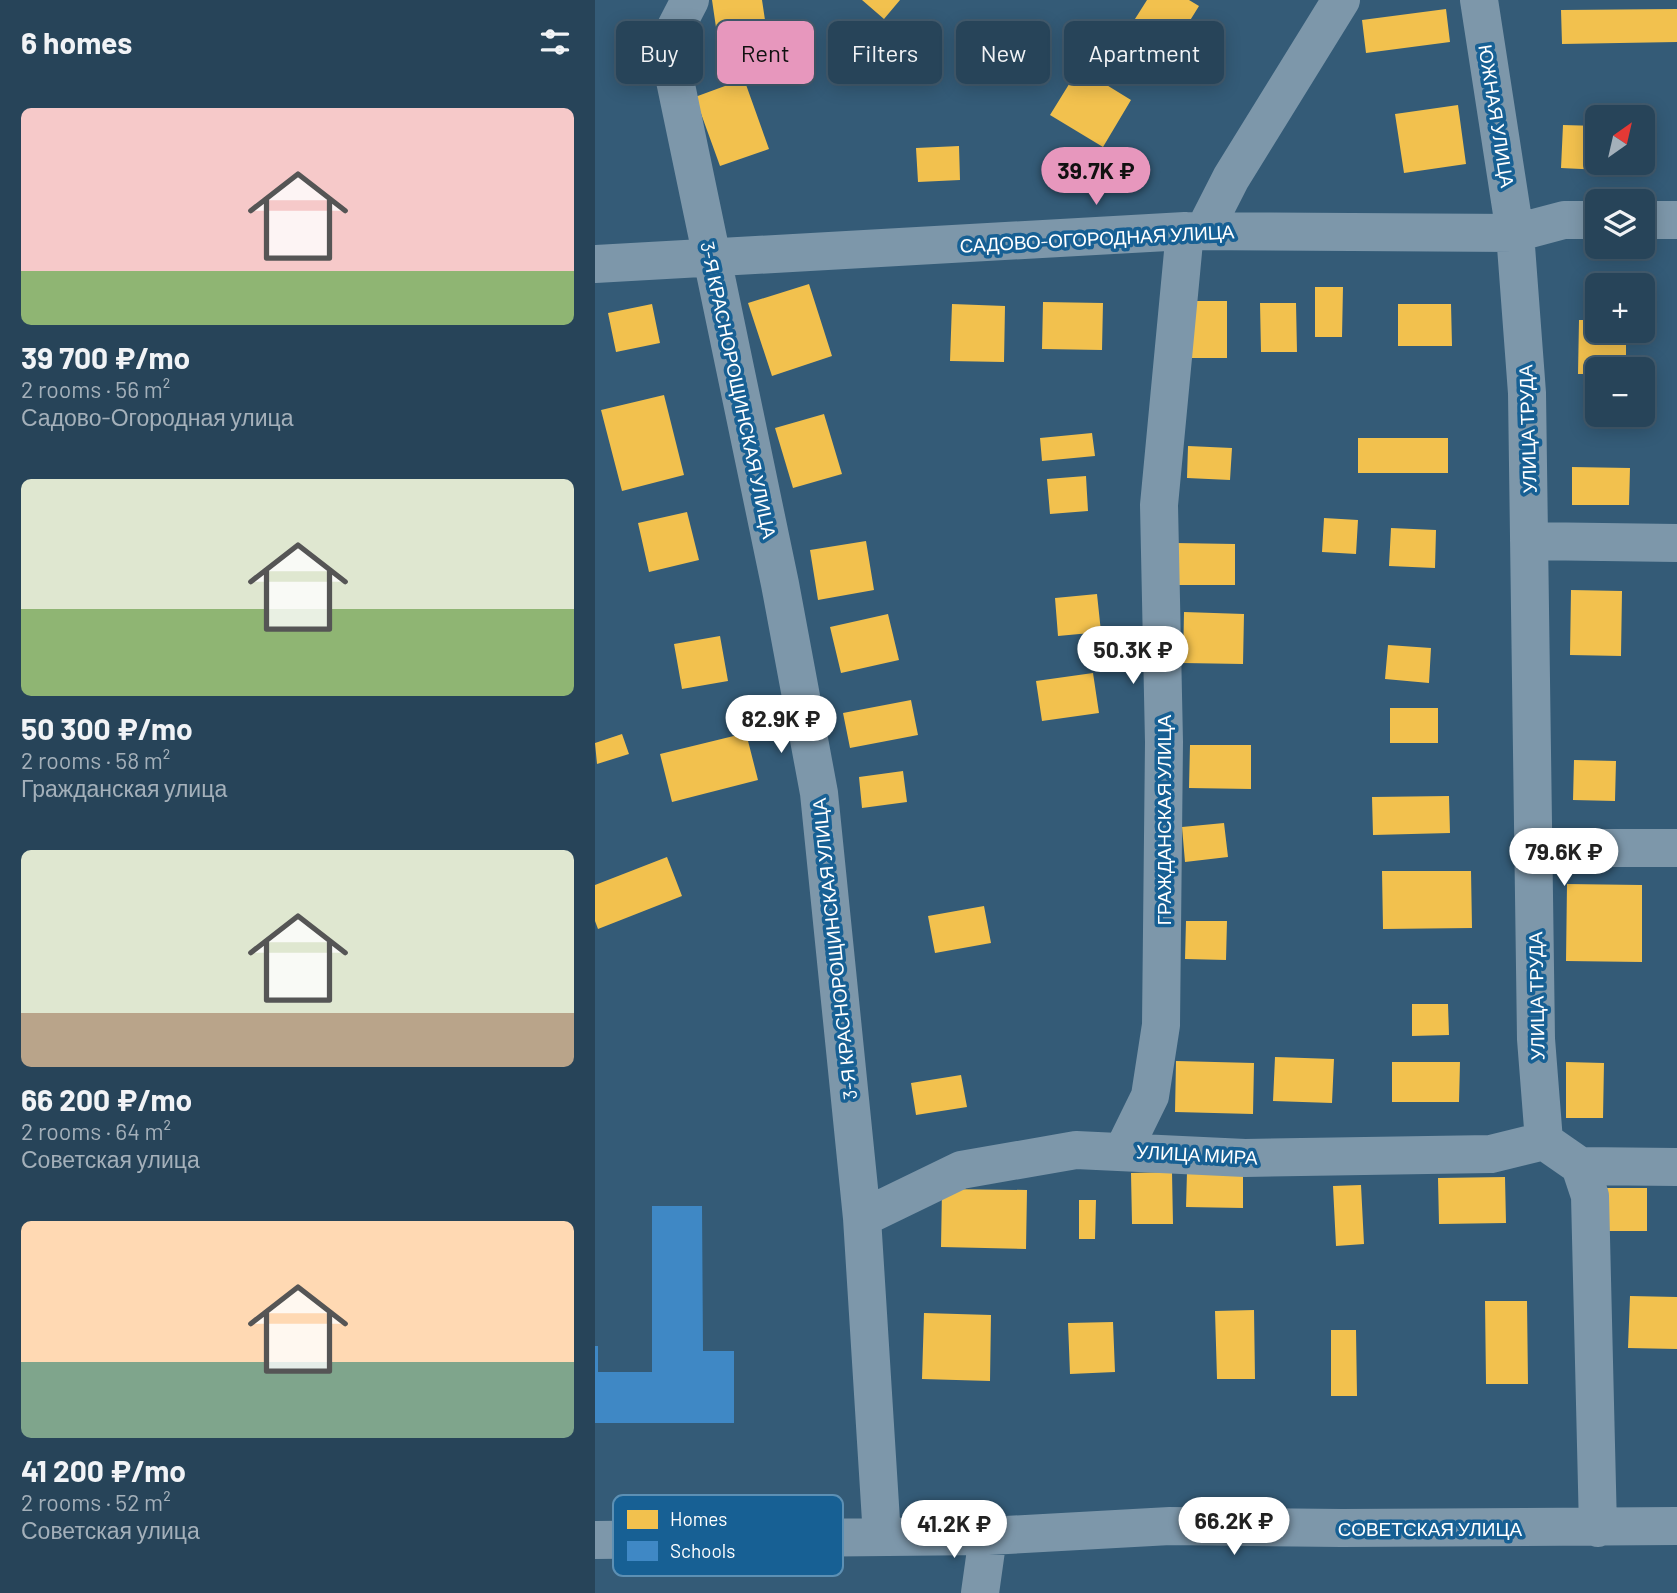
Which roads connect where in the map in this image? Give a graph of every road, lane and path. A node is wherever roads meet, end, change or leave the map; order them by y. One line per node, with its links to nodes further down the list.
1 (690, 0): 10 (street, 3-Я КРАСНОРОЩИНСКАЯ УЛИЦА)
2 (1371, 0): 4 (street)
3 (1479, 0): 9 (street, ЮЖНАЯ УЛИЦА)
4 (1331, 16): 8 (street)
5 (1585, 220): 9 (street, САДОВО-ОГОРОДНАЯ УЛИЦА)
6 (1655, 220): 7 (street)
7 (1677, 220)
8 (1195, 231): 9 (street, САДОВО-ОГОРОДНАЯ УЛИЦА); 10 (street, САДОВО-ОГОРОДНАЯ УЛИЦА); 17 (street, ГРАЖДАНСКАЯ УЛИЦА)
9 (1515, 233): 12 (street, УЛИЦА ТРУДА)
10 (712, 259): 11 (street, САДОВО-ОГОРОДНАЯ УЛИЦА); 20 (street, 3-Я КРАСНОРОЩИНСКАЯ УЛИЦА)
11 (595, 264)
12 (1529, 541): 13 (street); 14 (street, УЛИЦА ТРУДА)
13 (1677, 543)
14 (1534, 848): 15 (street); 16 (street, УЛИЦА ТРУДА)
15 (1677, 848)
16 (1544, 1141): 17 (street, УЛИЦА МИРА); 18 (street)
17 (1123, 1151): 20 (street, УЛИЦА МИРА)
18 (1580, 1166): 19 (street); 22 (street)
19 (1677, 1167)
20 (862, 1218): 25 (street, 3-Я КРАСНОРОЩИНСКАЯ УЛИЦА)
21 (1677, 1526): 22 (street, СОВЕТСКАЯ УЛИЦА)
22 (1598, 1528): 23 (street, СОВЕТСКАЯ УЛИЦА)
23 (988, 1535): 25 (street, СОВЕТСКАЯ УЛИЦА); 28 (street)
24 (843, 1537): 25 (street, СОВЕТСКАЯ УЛИЦА)
25 (881, 1537)
26 (595, 1540): 27 (street, СОВЕТСКАЯ УЛИЦА)
27 (613, 1540)
28 (980, 1593)

